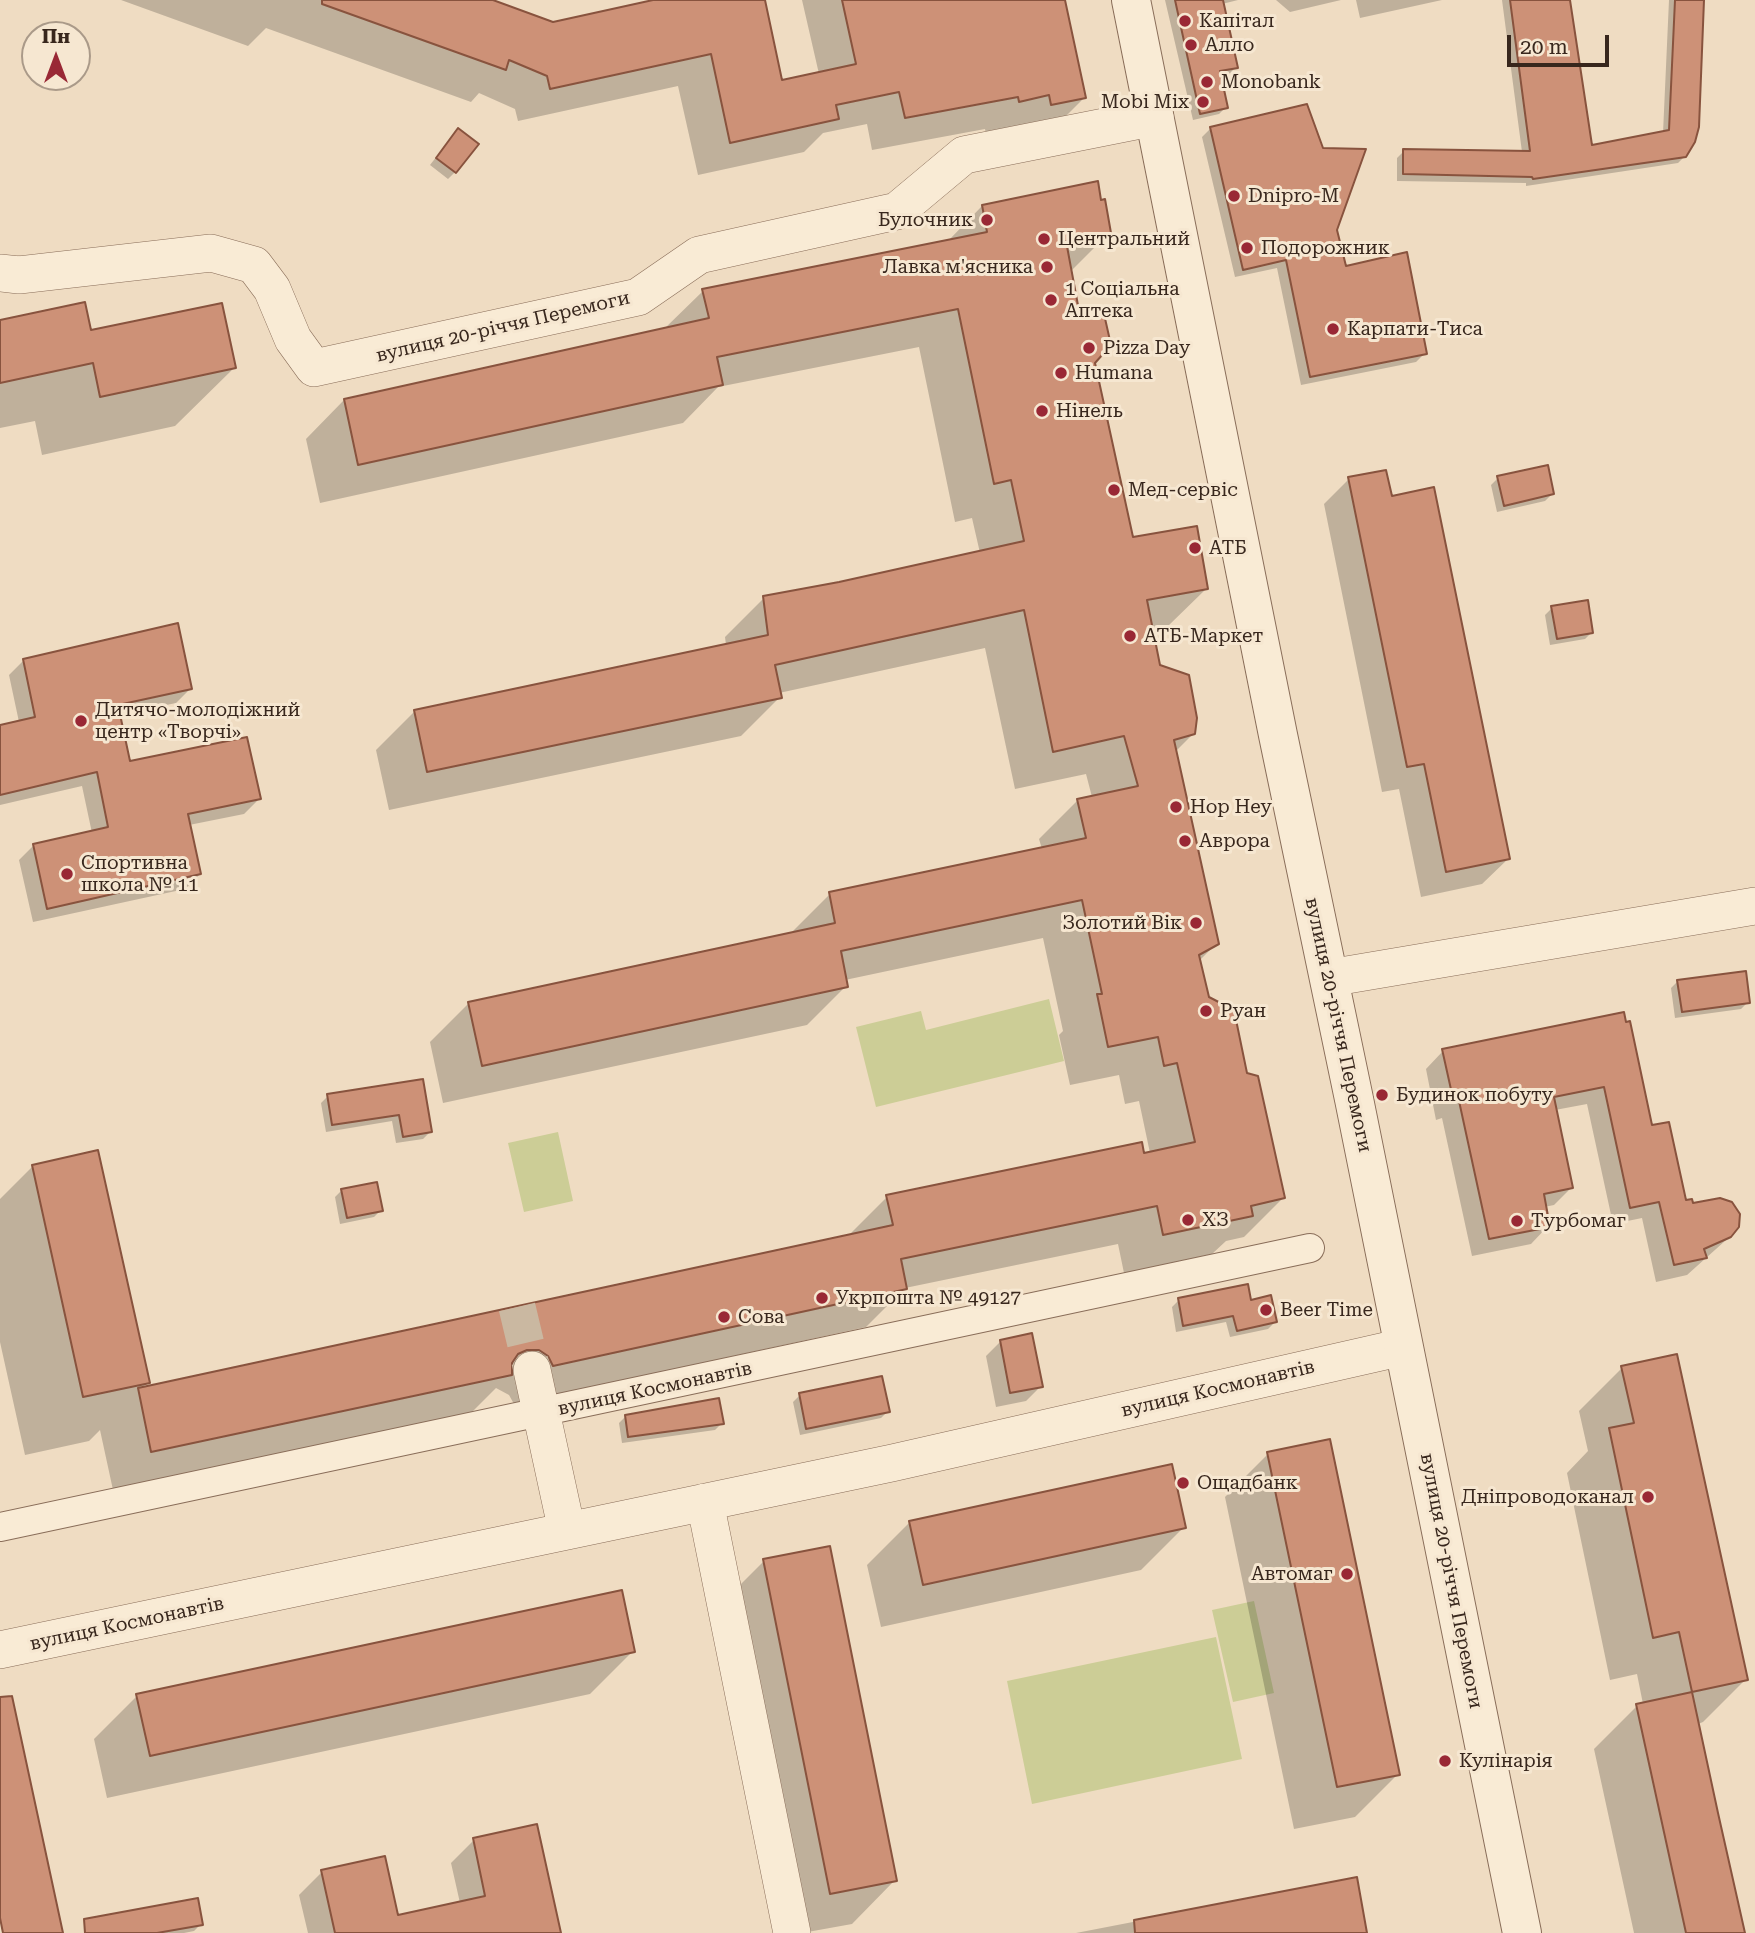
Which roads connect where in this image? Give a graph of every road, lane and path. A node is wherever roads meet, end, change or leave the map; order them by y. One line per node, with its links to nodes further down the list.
1 (1131, 0): 2 (street, вулиця 20-річчя Перемоги)
2 (1155, 117): 3 (street, вулиця 20-річчя Перемоги); 5 (street, вулиця 20-річчя Перемоги)
3 (0, 273)
4 (1755, 906): 5 (street)
5 (1329, 978): 7 (street, вулиця 20-річчя Перемоги)
6 (1310, 1248): 9 (street, вулиця Космонавтів)
7 (1403, 1348): 10 (street, вулиця Космонавтів); 15 (street, вулиця 20-річчя Перемоги)
8 (532, 1370): 9 (street)
9 (540, 1414): 11 (street, вулиця Космонавтів); 12 (street)
10 (705, 1502): 12 (street, вулиця Космонавтів); 14 (street)
11 (0, 1527)
12 (567, 1531): 13 (street, вулиця Космонавтів)
13 (0, 1650)
14 (792, 1933)
15 (1522, 1933)

